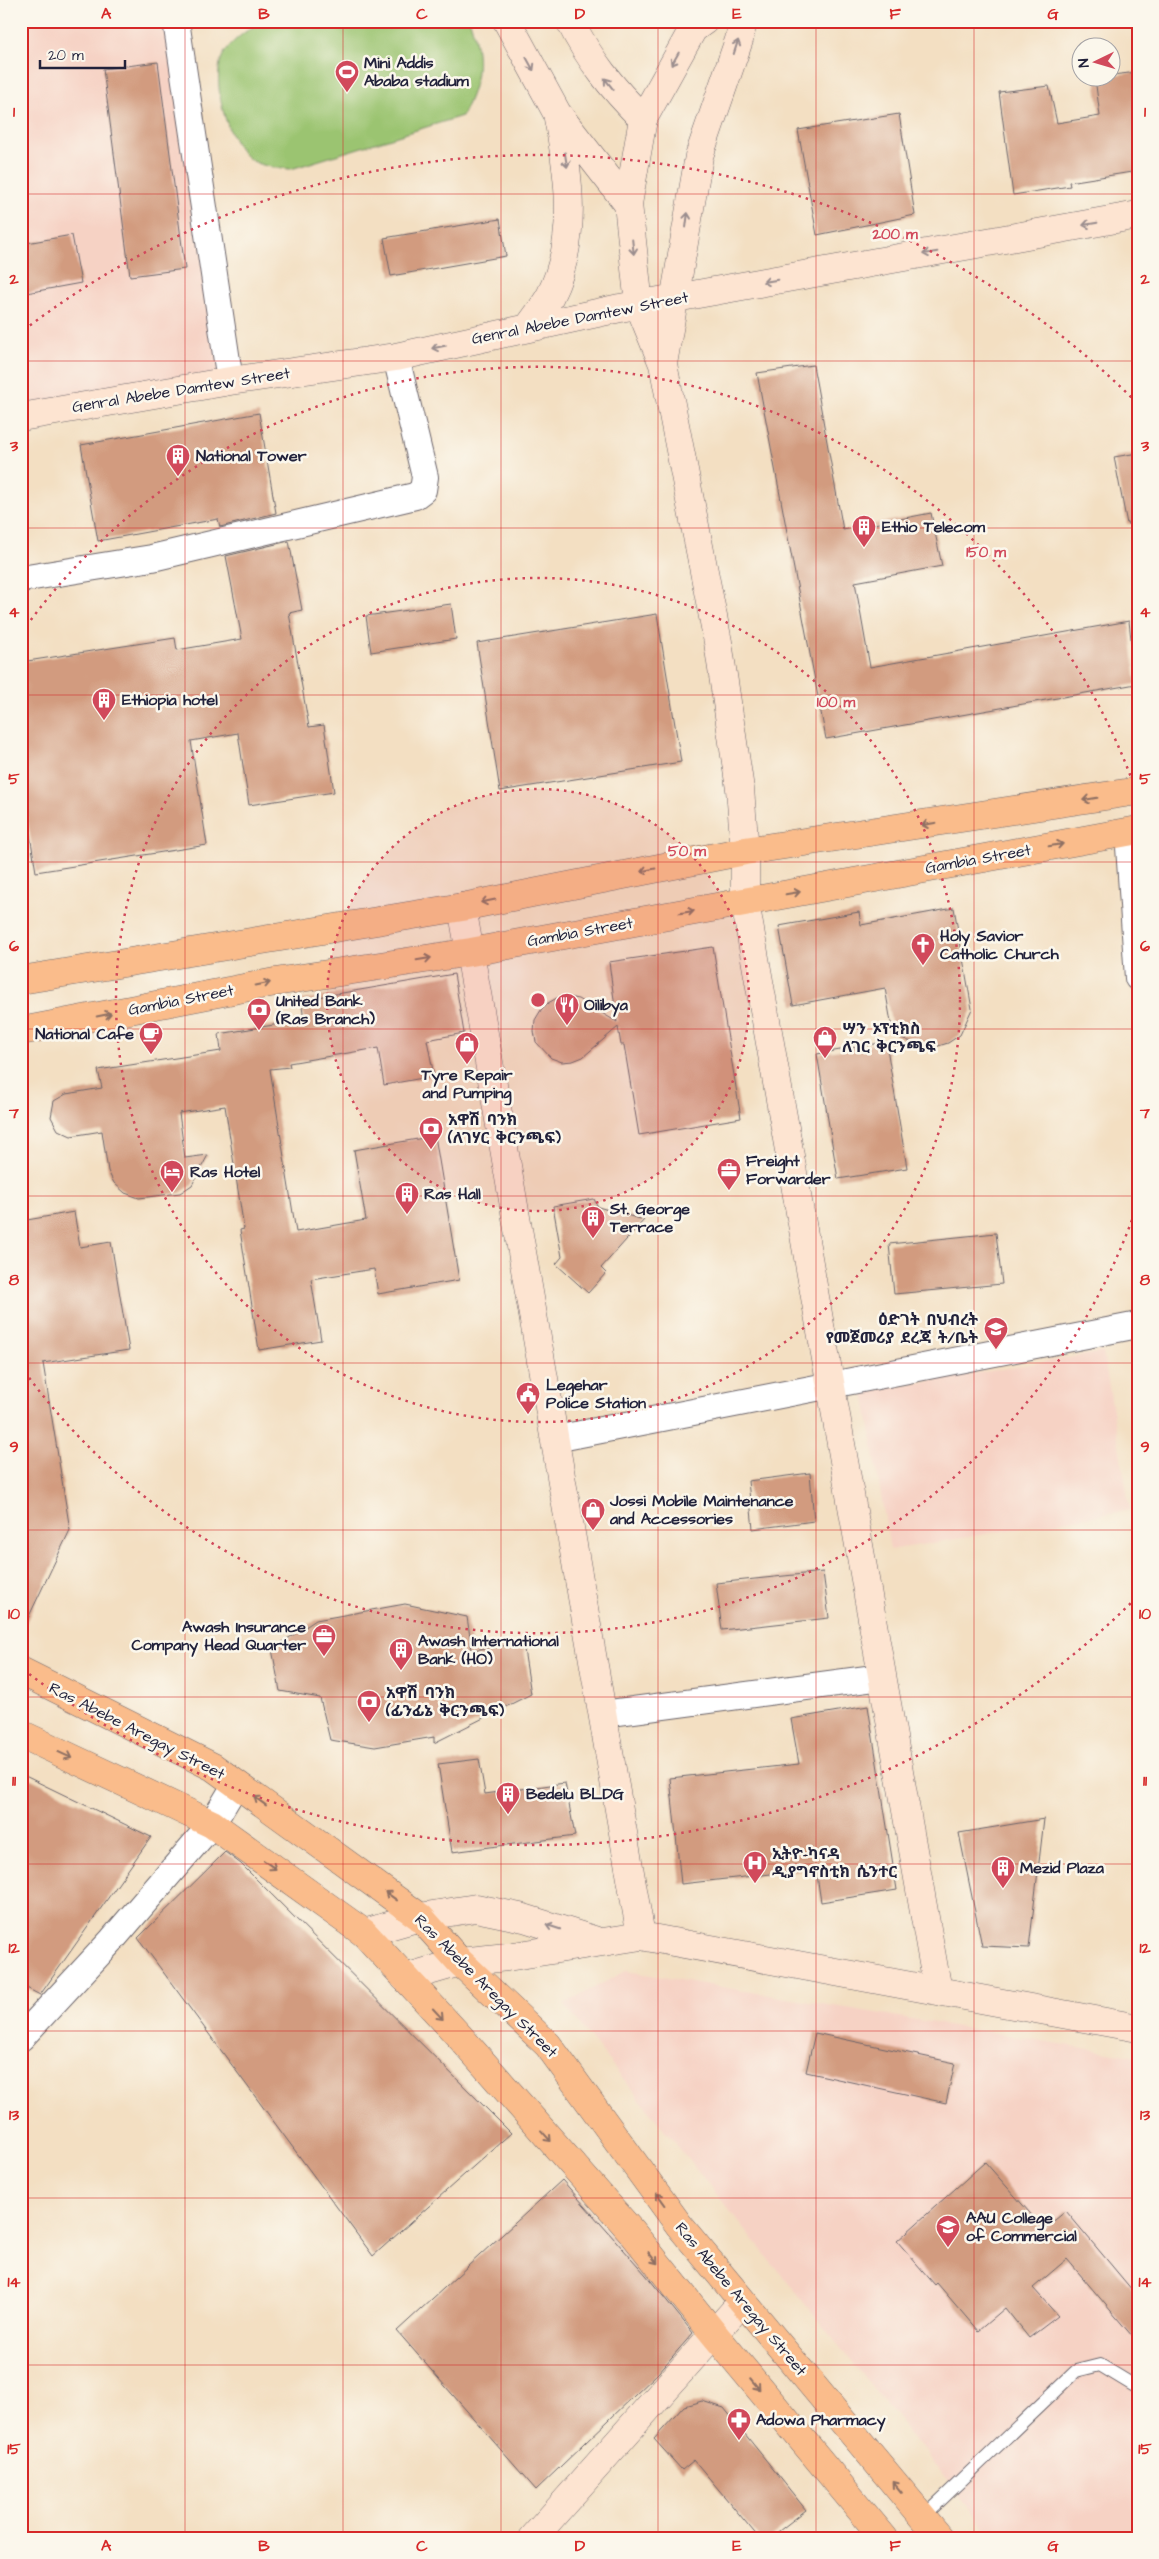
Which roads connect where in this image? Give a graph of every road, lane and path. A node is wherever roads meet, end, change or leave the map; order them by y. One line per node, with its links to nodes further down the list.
1 (176, 21): 15 (street)
2 (507, 21): 6 (street, one-way to 6)
3 (570, 21): 7 (street, one-way to 3)
4 (704, 21): 7 (street, one-way to 7)
5 (742, 21): 10 (street, one-way to 5)
6 (557, 112): 8 (street); 12 (street, one-way to 12)
7 (643, 119): 8 (street)
8 (628, 204): 11 (street, one-way to 11)
9 (1138, 215): 10 (street, Genral Abebe Damtew Street, one-way to 10)
10 (676, 299): 11 (street, Genral Abebe Damtew Street); 14 (street)
11 (640, 305): 12 (street, Genral Abebe Damtew Street); 14 (street)
12 (528, 328): 13 (street, Genral Abebe Damtew Street, one-way to 13)
13 (396, 356): 15 (street, Genral Abebe Damtew Street); 17 (street)
14 (663, 364): 20 (street)
15 (230, 381): 16 (street, Genral Abebe Damtew Street)
16 (21, 417)
17 (21, 579)
18 (1138, 791): 20 (main road, one-way to 20)
19 (1133, 831): 21 (main road, Gambia Street, one-way to 19); 24 (street)
20 (745, 852): 21 (street); 22 (main road, one-way to 22)
21 (745, 902): 23 (main road, Gambia Street, one-way to 21); 28 (street)
22 (462, 907): 23 (street); 25 (main road)
23 (471, 952): 26 (main road, Gambia Street, one-way to 23); 29 (street)
24 (1138, 978)
25 (21, 980)
26 (21, 1031)
27 (1138, 1325): 28 (street)
28 (831, 1386): 29 (street); 31 (street)
29 (555, 1439): 32 (street)
30 (21, 1671): 34 (main road, Ras Abebe Aregay Street)
31 (882, 1677): 32 (street); 42 (street)
32 (603, 1714): 38 (street)
33 (21, 1734): 35 (main road, one-way to 35)
34 (236, 1784): 35 (street); 36 (main road, Ras Abebe Aregay Street, one-way to 34)
35 (212, 1824): 37 (main road, one-way to 37); 44 (street)
36 (420, 1917): 37 (street); 39 (street, one-way to 36); 40 (main road, Ras Abebe Aregay Street)
37 (364, 1934): 41 (main road)
38 (641, 1936): 39 (street); 42 (street)
39 (600, 1942): 40 (street)
40 (460, 1962): 41 (street); 45 (main road, Ras Abebe Aregay Street, one-way to 40)
41 (405, 1978): 46 (main road, one-way to 46)
42 (938, 1991): 43 (street)
43 (1138, 2028)
44 (21, 2038)
45 (742, 2302): 46 (street); 48 (main road, Ras Abebe Aregay Street, one-way to 45)
46 (714, 2334): 49 (street); 50 (main road, one-way to 50)
47 (1138, 2388): 48 (lane)
48 (922, 2517): 51 (main road, Ras Abebe Aregay Street)
49 (533, 2538)
50 (884, 2538)
51 (940, 2538)

